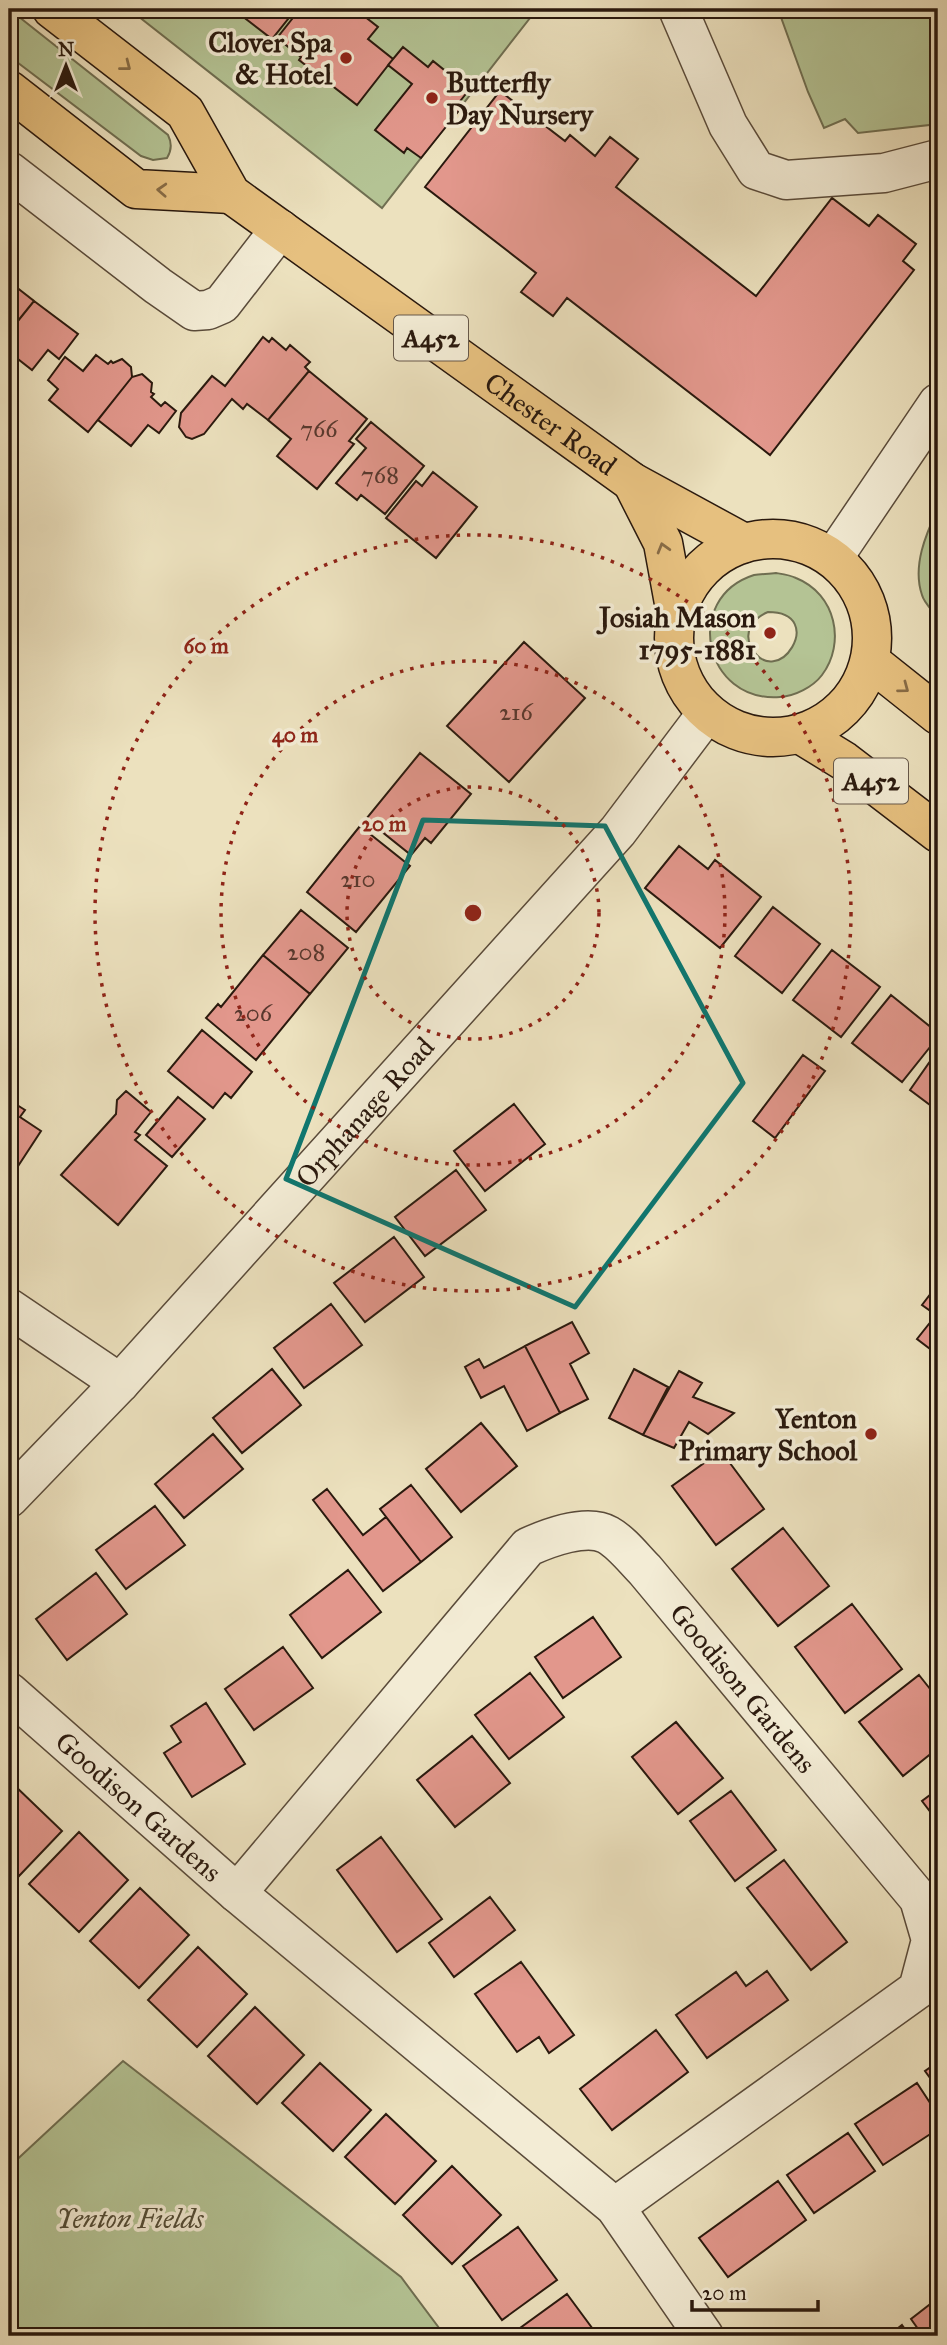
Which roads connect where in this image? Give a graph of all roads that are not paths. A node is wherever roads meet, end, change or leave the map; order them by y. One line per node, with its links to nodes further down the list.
1 (52, 9): 6 (highway, Chester Road / A452, one-way to 6)
2 (678, 9): 4 (street)
3 (9, 90): 6 (highway, one-way to 3)
4 (938, 159)
5 (9, 171): 7 (street)
6 (231, 194): 7 (highway, Chester Road / A452)
7 (280, 229): 9 (highway, Chester Road / A452)
8 (938, 403): 11 (street)
9 (632, 482): 10 (highway, Chester Road / A452); 12 (highway, Chester Road / A452, one-way to 9)
10 (744, 543): 11 (highway, Chester Road / A452); 12 (highway, Chester Road / A452)
11 (833, 558): 13 (highway, Chester Road / A452)
12 (676, 614): 14 (highway, Chester Road / A452)
13 (870, 661): 15 (highway, one-way to 15); 16 (highway, Chester Road / A452)
14 (707, 713): 16 (highway, Chester Road / A452); 19 (street, Orphanage Road)
15 (938, 715)
16 (800, 734): 17 (highway, A452)
17 (938, 833)
18 (9, 1308): 19 (street)
19 (120, 1383): 20 (street, Orphanage Road)
20 (9, 1498)
21 (9, 1692): 22 (street, Goodison Gardens)
22 (237, 1893): 23 (street, Goodison Gardens); 23 (street, Goodison Gardens)
23 (615, 2207): 24 (street, Goodison Gardens)
24 (704, 2336)

